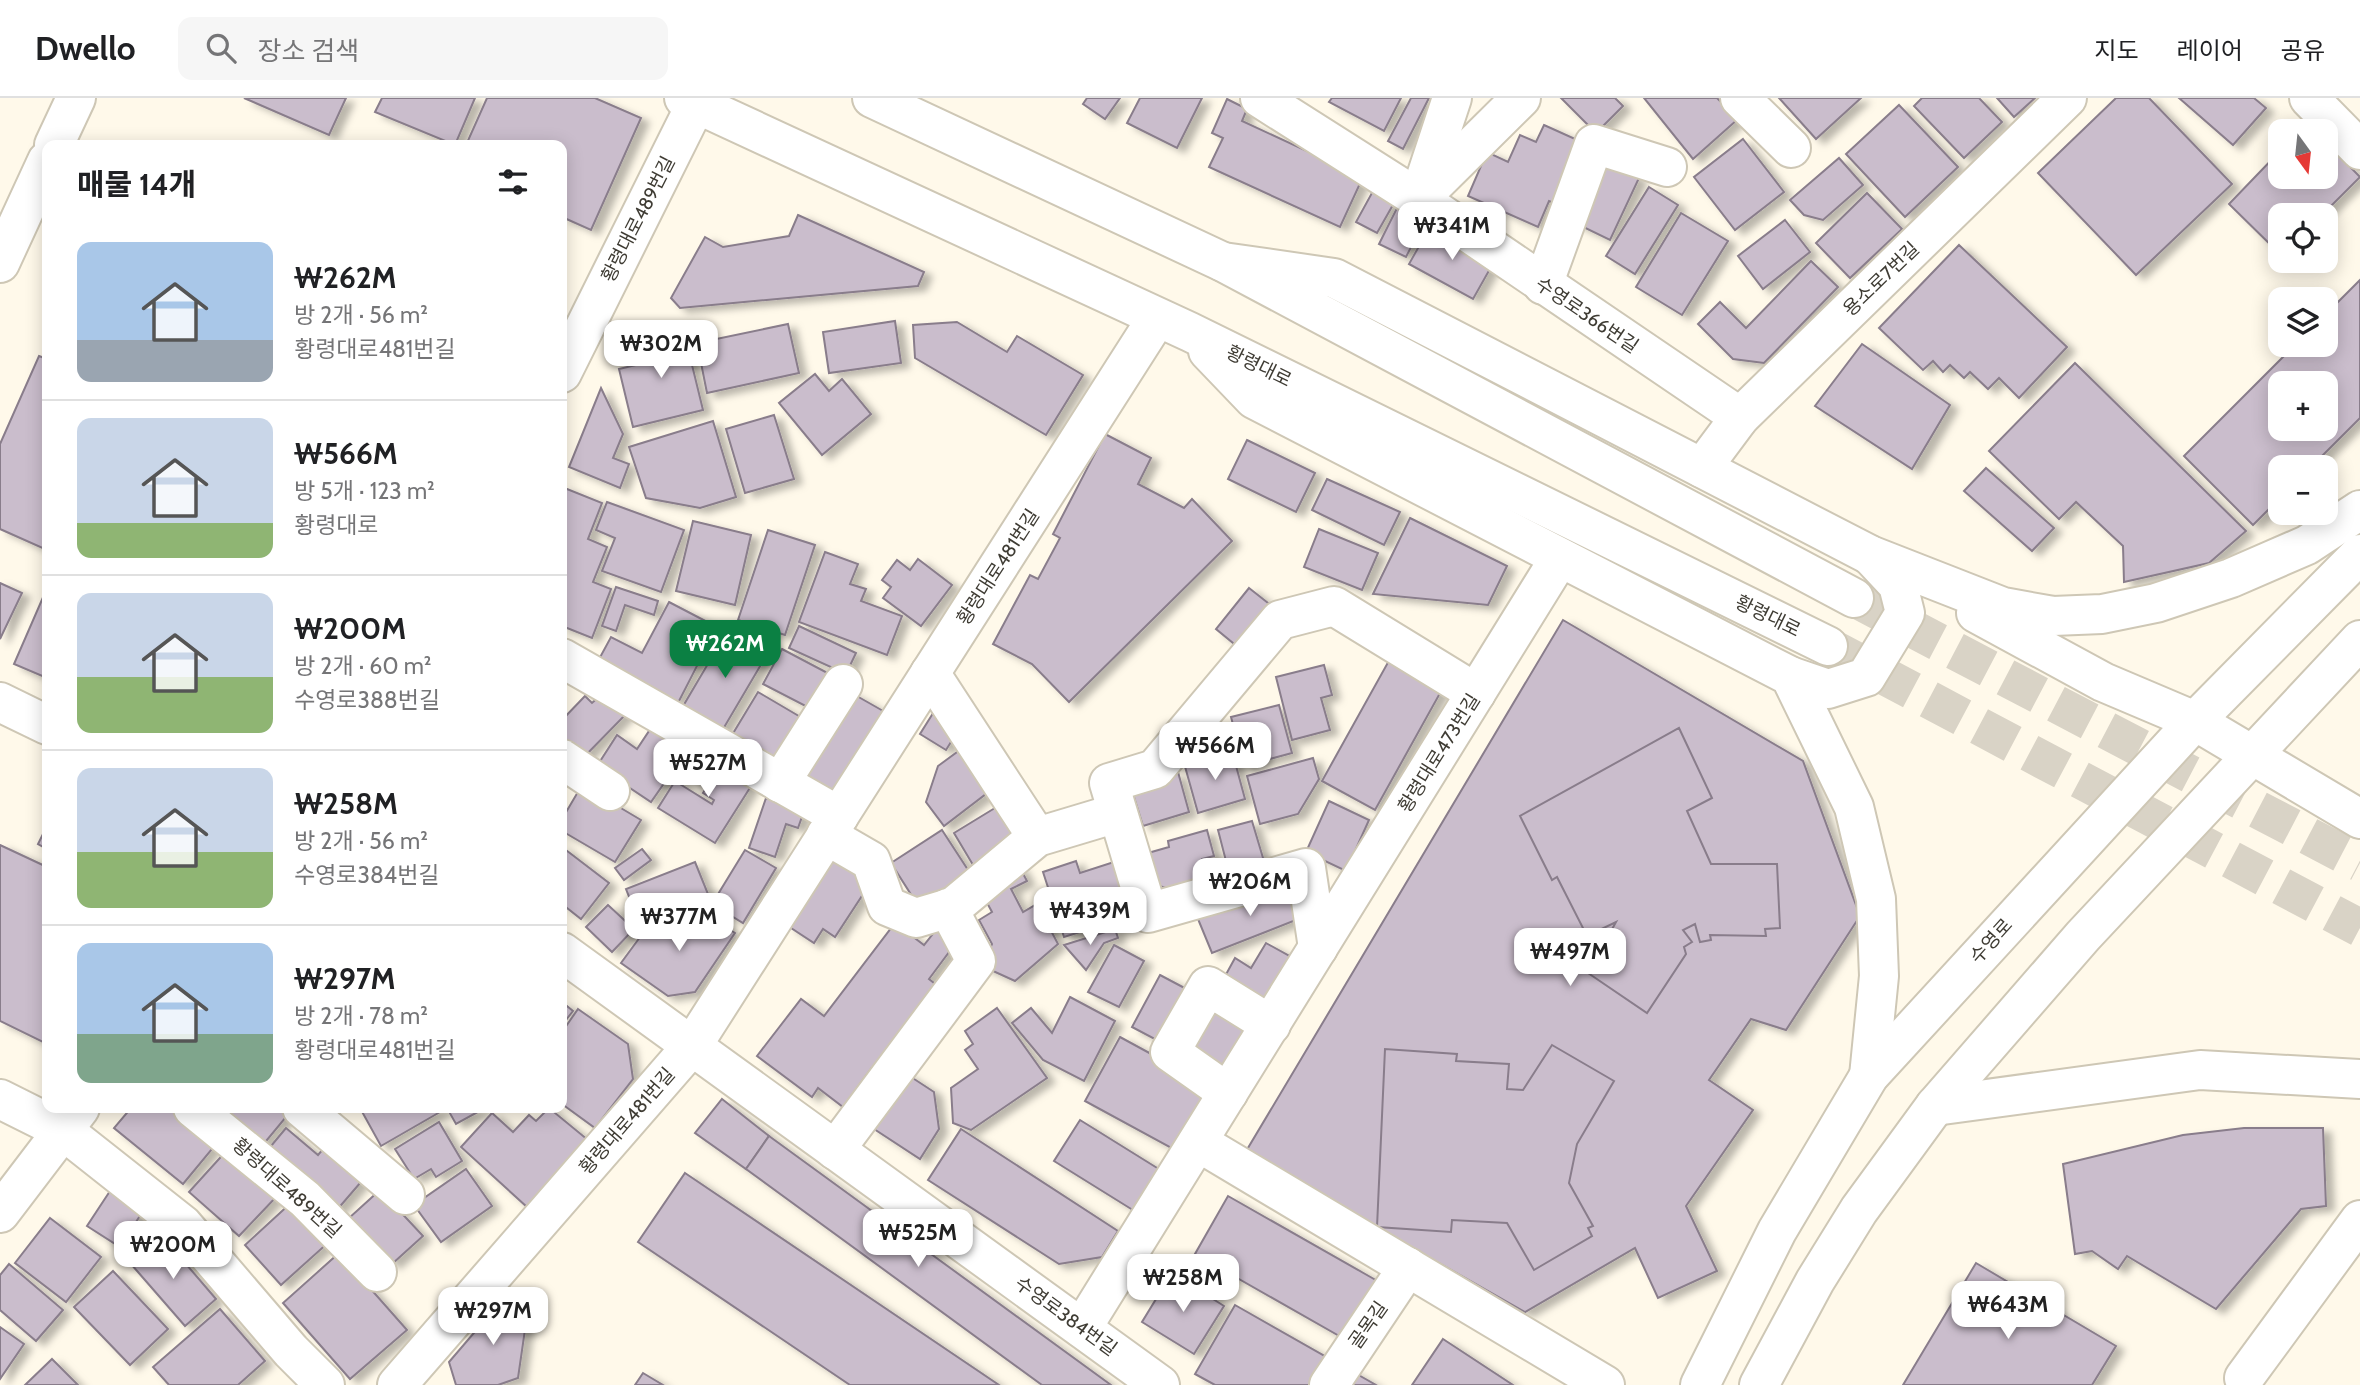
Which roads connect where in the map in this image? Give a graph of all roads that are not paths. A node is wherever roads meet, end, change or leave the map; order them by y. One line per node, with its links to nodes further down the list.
1 (76, 98): 10 (main road)
2 (872, 98): 17 (main road)
3 (1260, 98): 15 (main road, 수영로366번길)
4 (1452, 98): 15 (main road)
5 (1521, 98): 15 (main road)
6 (1740, 98): 11 (main road)
7 (2067, 98): 21 (main road, 용소로7번길)
8 (2309, 98): 12 (main road)
9 (690, 101): 19 (main road, 황령대로); 20 (main road, 황령대로489번길)
10 (56, 140)
11 (1791, 148)
12 (2360, 150)
13 (1667, 167): 18 (main road)
14 (42, 172): 16 (main road)
15 (1419, 199): 18 (main road, 수영로366번길)
16 (0, 262)
17 (1223, 262): 22 (main road); 27 (main road)
18 (1543, 285): 21 (main road, 수영로366번길)
19 (1173, 325): 26 (main road); 29 (main road, 황령대로); 32 (main road, 황령대로481번길)
20 (567, 362)
21 (1740, 417): 22 (main road, 용소로7번길)
22 (1702, 468): 25 (main road)
23 (2360, 510): 25 (main road)
24 (2360, 554): 36 (main road, 수영로)
25 (1870, 555): 31 (main road); 36 (main road)
26 (1559, 559): 31 (main road); 34 (main road, 황령대로473번길)
27 (1854, 598)
28 (2360, 640): 38 (main road)
29 (1828, 646)
30 (567, 661): 40 (main road)
31 (1790, 676): 51 (main road)
32 (935, 681): 44 (main road, 황령대로481번길); 45 (main road)
33 (843, 684): 40 (main road)
34 (1476, 693): 42 (main road); 47 (main road, 황령대로473번길)
35 (0, 702): 37 (main road)
36 (2195, 721): 38 (main road); 51 (main road, 수영로)
37 (42, 723)
38 (2251, 755): 43 (main road); 55 (main road)
39 (567, 762): 41 (main road)
40 (780, 783): 44 (main road)
41 (610, 791)
42 (1118, 813): 45 (main road); 47 (main road)
43 (2360, 819)
44 (833, 826): 46 (main road); 50 (main road, 황령대로481번길)
45 (1037, 837): 46 (main road)
46 (948, 908): 62 (main road)
47 (1318, 948): 49 (main road, 황령대로473번길)
48 (567, 956): 50 (main road, 수영로384번길)
49 (1271, 1025): 53 (main road, 황령대로473번길); 53 (main road)
50 (692, 1046): 62 (main road, 수영로384번길); 71 (main road, 황령대로481번길)
51 (1869, 1076): 75 (main road, 수영로)
52 (2360, 1079): 55 (main road)
53 (1228, 1093): 61 (main road, 황령대로473번길)
54 (0, 1099): 56 (main road)
55 (1935, 1106): 76 (main road)
56 (42, 1111)
57 (50, 1113): 60 (main road)
58 (199, 1113): 67 (main road, 황령대로489번길)
59 (308, 1113): 63 (main road)
60 (72, 1119): 64 (main road); 70 (main road)
61 (1198, 1142): 66 (main road); 68 (main road, 황령대로473번길)
62 (835, 1150): 68 (main road, 수영로384번길)
63 (405, 1195)
64 (0, 1213)
65 (2360, 1220): 69 (main road)
66 (1408, 1267): 73 (main road, 골목길); 74 (main road)
67 (377, 1272)
68 (1082, 1328): 72 (main road, 수영로384번길)
69 (2244, 1378)
70 (325, 1385)
71 (397, 1385)
72 (1160, 1385)
73 (1329, 1385)
74 (1605, 1385)
75 (1700, 1385)
76 (1759, 1385)

